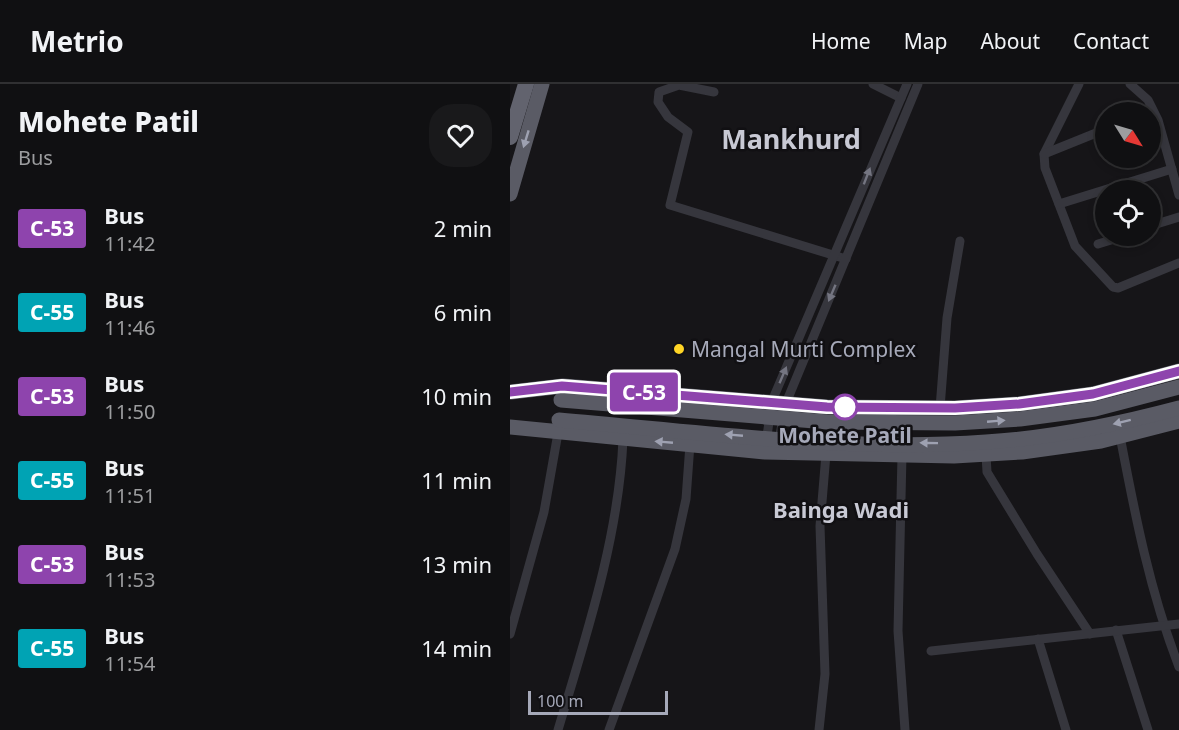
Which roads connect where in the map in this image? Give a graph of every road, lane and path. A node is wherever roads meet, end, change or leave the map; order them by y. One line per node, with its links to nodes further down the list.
1 (526, 84): 14 (highway)
2 (543, 84): 18 (highway, one-way to 18)
3 (873, 84): 8 (street)
4 (907, 84): 10 (street)
5 (918, 84): 12 (street)
6 (1079, 84): 16 (street)
7 (1130, 84): 11 (street)
8 (889, 88): 10 (street)
9 (714, 92): 26 (street)
10 (901, 98): 12 (street)
11 (1148, 102)
12 (900, 115): 20 (street, one-way to 12); 21 (street)
13 (1095, 133): 16 (street)
14 (510, 137)
15 (1161, 139): 17 (street)
16 (1044, 154): 22 (street)
17 (1172, 169): 19 (street); 22 (street)
18 (510, 194)
19 (1179, 195)
20 (859, 197): 21 (street); 26 (street)
21 (870, 202): 27 (street)
22 (1059, 204): 28 (street)
23 (1179, 217): 24 (street)
24 (1161, 223)
25 (960, 240): 33 (street)
26 (834, 254): 27 (street); 32 (street, one-way to 26)
27 (846, 259): 32 (street, one-way to 32)
28 (1179, 263)
29 (1179, 371): 33 (highway)
30 (1179, 387): 31 (highway, one-way to 30, bridge)
31 (510, 392): 32 (highway)
32 (779, 402): 33 (highway); 41 (street); 41 (street)
33 (940, 408)
34 (1179, 408): 37 (highway, one-way to 37, bridge)
35 (1179, 421): 38 (highway)
36 (510, 426): 37 (highway)
37 (558, 427): 39 (highway); 47 (street)
38 (1120, 436): 44 (highway); 45 (street)
39 (623, 439): 40 (highway, one-way to 39); 52 (street)
40 (690, 444): 41 (highway); 53 (street)
41 (771, 452): 42 (highway)
42 (826, 454): 43 (highway); 54 (street)
43 (902, 455): 44 (highway); 55 (street)
44 (986, 455): 48 (street)
45 (1171, 625): 46 (street); 51 (street)
46 (1116, 630): 48 (street); 57 (street)
47 (510, 634)
48 (1090, 634): 49 (street)
49 (1038, 639): 50 (street); 56 (street)
50 (931, 651)
51 (1179, 667)
52 (558, 730)
53 (609, 730)
54 (819, 730)
55 (905, 730)
56 (1066, 730)
57 (1148, 730)

